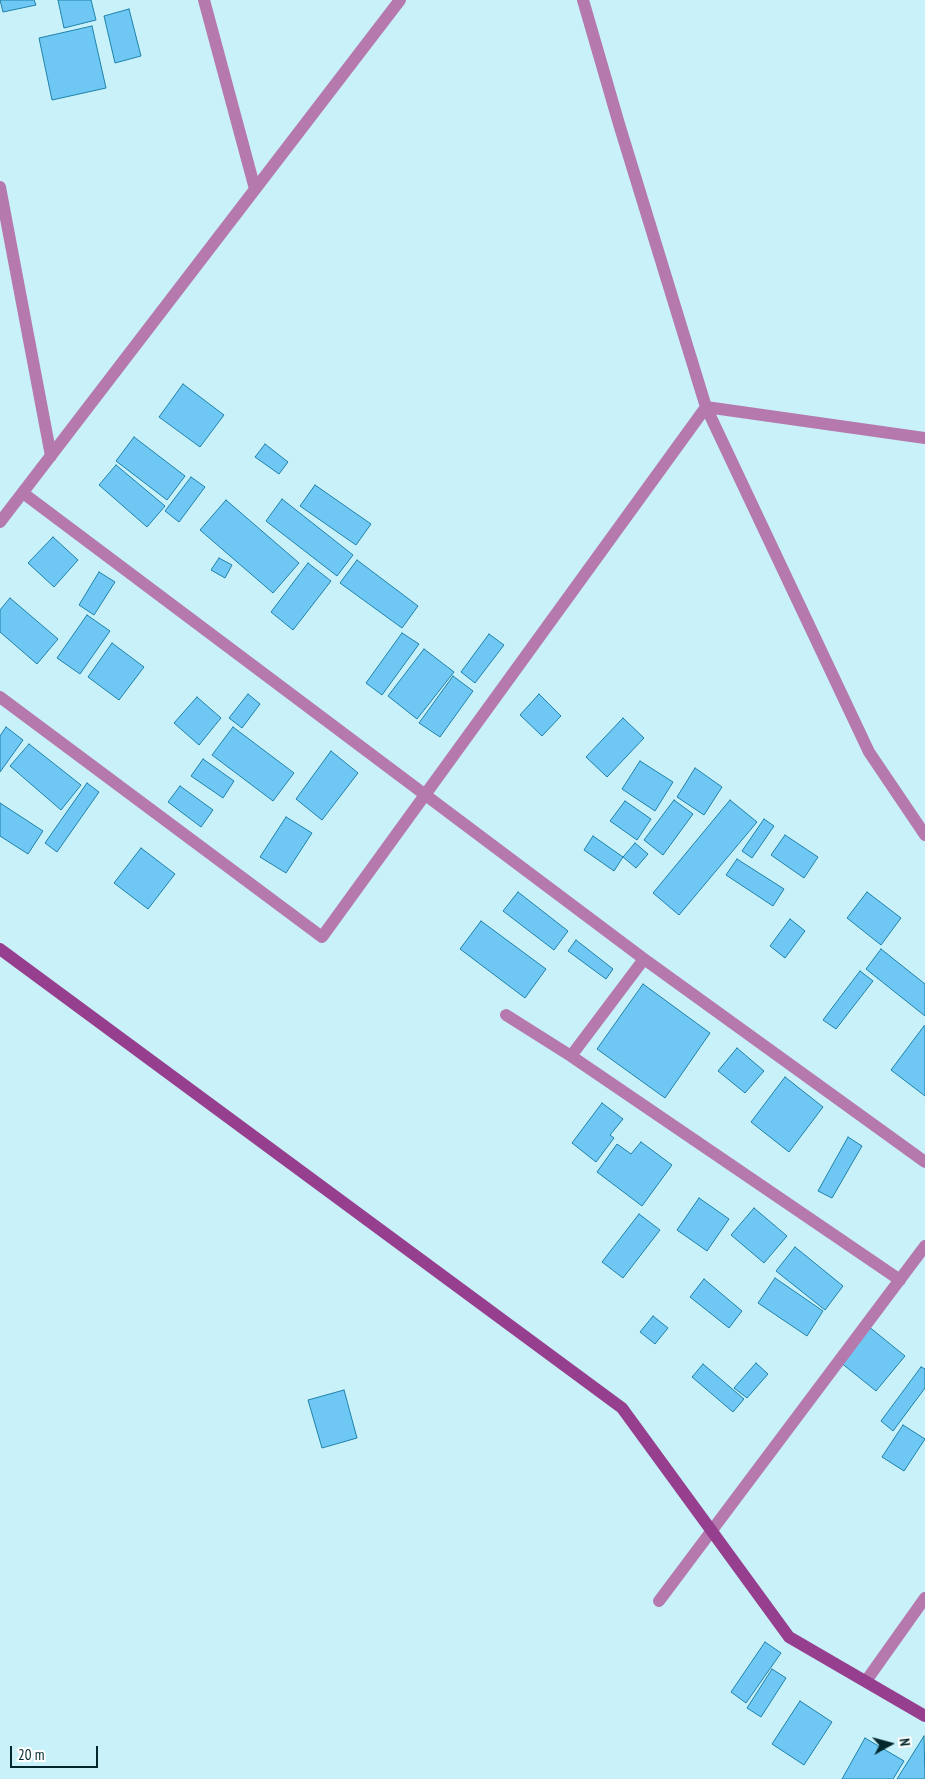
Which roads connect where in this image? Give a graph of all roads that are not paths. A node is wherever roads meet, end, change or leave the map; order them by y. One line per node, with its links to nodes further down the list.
1 (204, 0): 5 (street)
2 (400, 0): 5 (street)
3 (583, 0): 6 (street)
4 (0, 187): 8 (street)
5 (255, 189): 8 (street)
6 (706, 407): 7 (street); 12 (street); 13 (street)
7 (925, 438)
8 (51, 456): 9 (street)
9 (23, 493): 10 (street); 12 (street)
10 (0, 522)
11 (0, 697): 12 (street)
12 (425, 795): 15 (street)
13 (925, 836)
14 (0, 949): 21 (street)
15 (644, 959): 17 (street); 18 (street)
16 (506, 1015): 17 (street)
17 (571, 1056): 20 (street)
18 (925, 1162)
19 (925, 1246): 20 (street)
20 (900, 1280): 21 (street)
21 (712, 1530): 23 (street); 24 (street)
22 (925, 1598): 24 (street)
23 (658, 1601)
24 (866, 1681): 25 (street)
25 (925, 1716)

